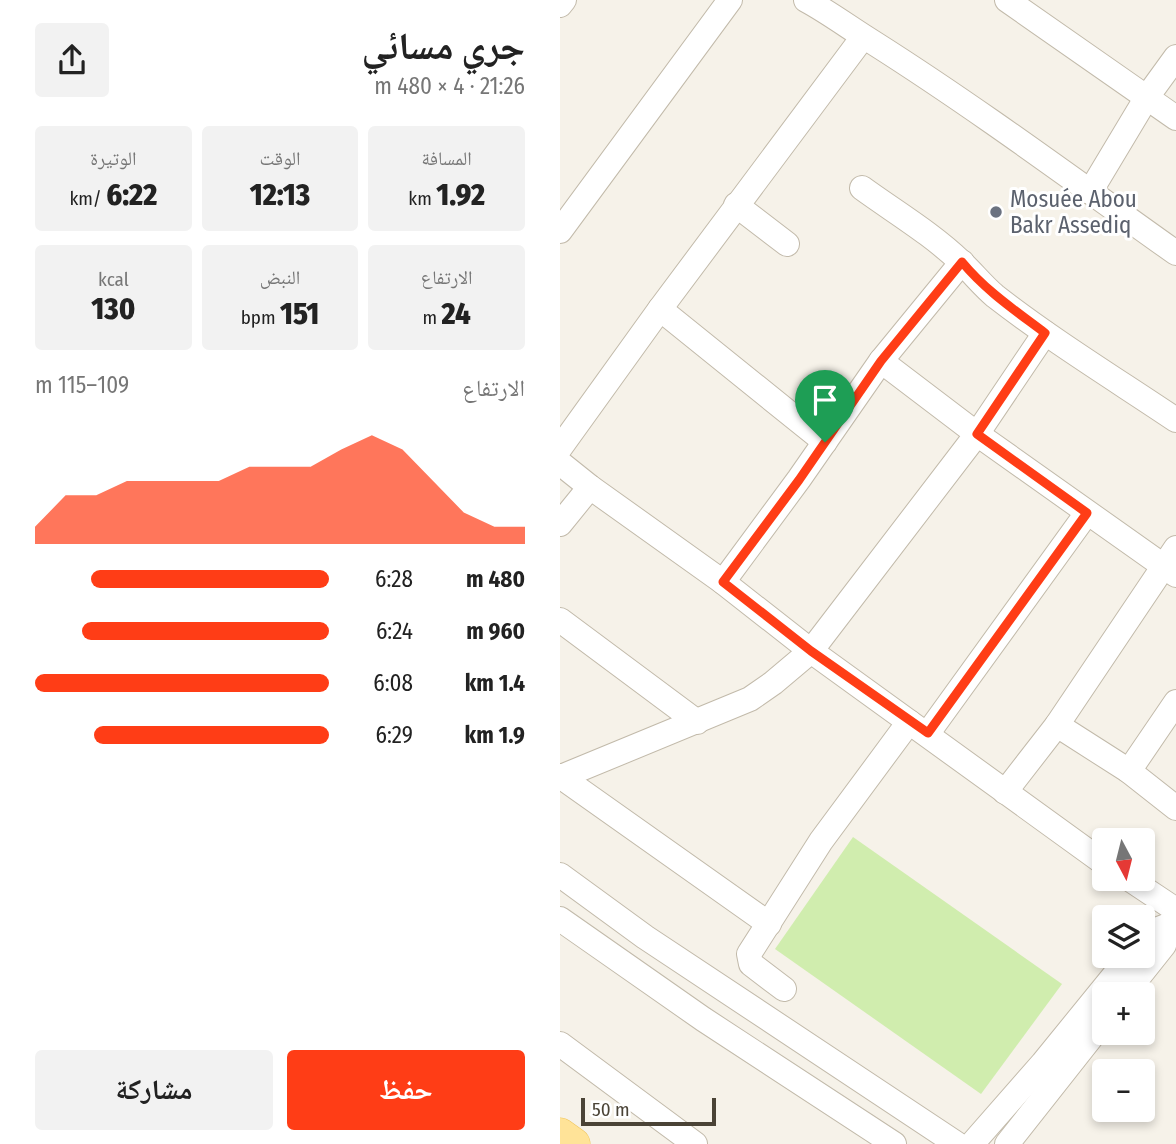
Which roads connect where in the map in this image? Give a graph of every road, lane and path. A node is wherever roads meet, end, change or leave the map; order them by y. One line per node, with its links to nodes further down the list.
1 (564, 0): 5 (street)
2 (730, 0): 14 (street)
3 (806, 0): 6 (street)
4 (1007, 0): 9 (street)
5 (560, 5)
6 (837, 8): 7 (street)
7 (863, 37): 12 (street); 13 (street)
8 (1176, 57): 9 (street)
9 (1147, 97): 10 (street); 12 (street)
10 (1176, 118)
11 (862, 188): 17 (street)
12 (1090, 192): 16 (street)
13 (736, 205): 15 (street); 18 (street)
14 (560, 231)
15 (787, 244)
16 (1176, 253)
17 (962, 262): 19 (street); 20 (street)
18 (660, 309): 23 (street); 24 (street)
19 (1045, 333): 21 (street); 22 (street)
20 (881, 361): 22 (street); 23 (street)
21 (1176, 420)
22 (977, 434): 27 (street); 32 (street)
23 (825, 442): 30 (street)
24 (560, 448)
25 (560, 463): 26 (street)
26 (590, 487): 28 (street); 30 (street)
27 (1087, 513): 29 (street); 36 (street)
28 (560, 524)
29 (1172, 563): 35 (street)
30 (723, 582): 32 (street)
31 (560, 620): 34 (street)
32 (811, 651): 34 (street); 36 (street)
33 (1176, 702): 37 (street)
34 (697, 722): 38 (street)
35 (1057, 725): 37 (street); 39 (street)
36 (918, 728): 39 (street); 46 (street)
37 (1129, 771): 40 (street)
38 (561, 776): 46 (street)
39 (1005, 792): 41 (street)
40 (1176, 808)
41 (1092, 854)
42 (560, 875): 57 (street)
43 (1143, 891): 45 (street)
44 (560, 919): 56 (street)
45 (1174, 919): 47 (street); 49 (street)
46 (769, 924): 50 (street)
47 (1155, 928)
48 (1120, 968): 58 (street)
49 (1135, 982)
50 (784, 989)
51 (1092, 1036): 59 (street)
52 (560, 1044): 55 (street)
53 (560, 1134): 54 (main road)
54 (574, 1144)
55 (695, 1144)
56 (894, 1144)
57 (957, 1144)
58 (972, 1144)
59 (1007, 1144)

